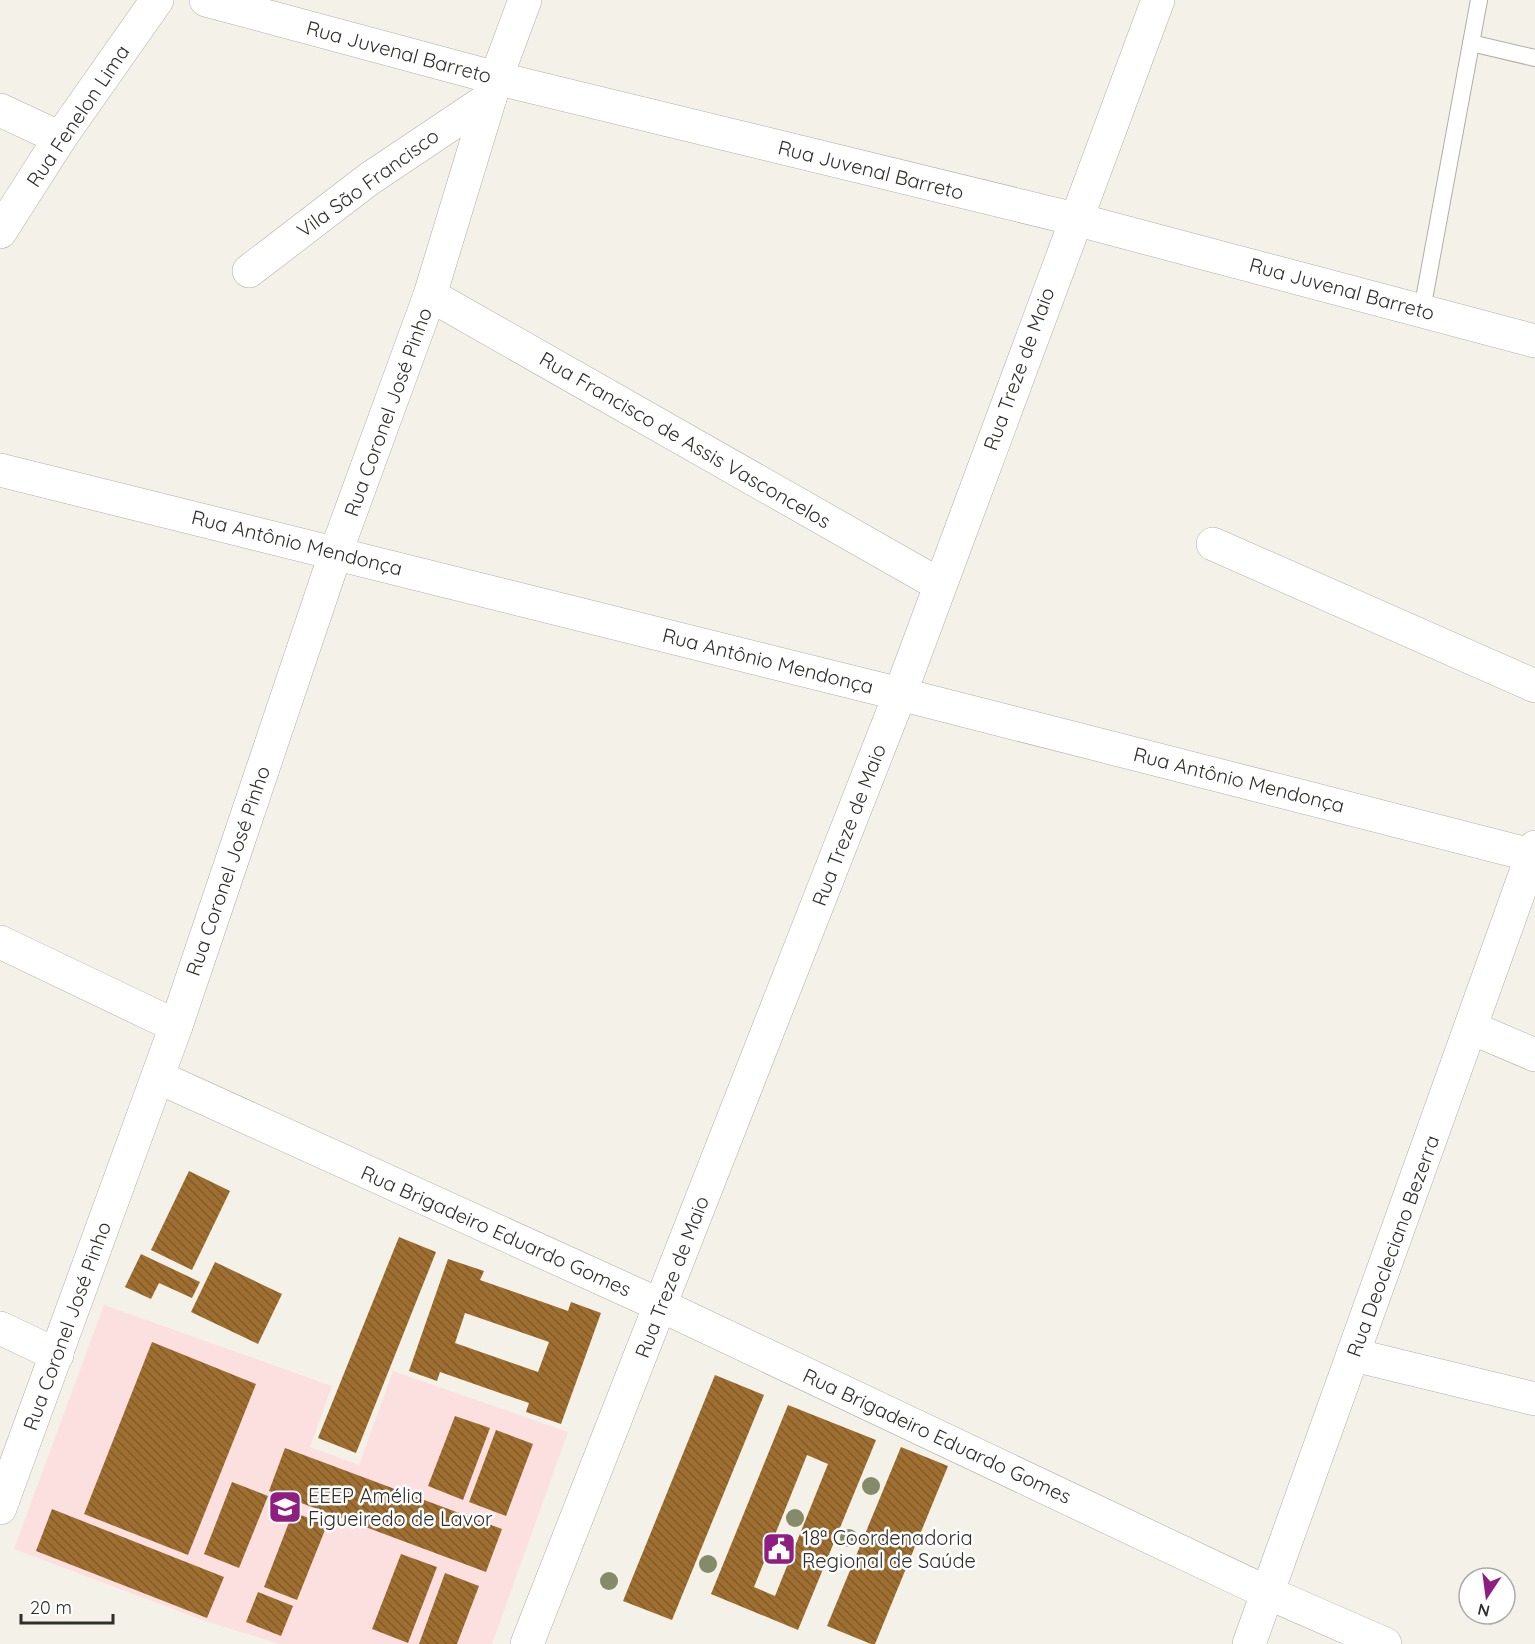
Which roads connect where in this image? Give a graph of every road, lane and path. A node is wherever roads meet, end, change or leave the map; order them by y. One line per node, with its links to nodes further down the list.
1 (157, 0): 10 (street, Rua Fenelon Lima)
2 (206, 0): 8 (street, Rua Juvenal Barreto)
3 (525, 0): 8 (street, Rua Coronel José Pinho)
4 (1479, 0): 6 (lane)
5 (1149, 3): 11 (street, Rua Treze de Maio)
6 (1471, 43): 7 (lane); 15 (lane)
7 (1535, 58)
8 (493, 88): 11 (street, Rua Juvenal Barreto); 13 (street, Vila São Francisco); 14 (street, Rua Coronel José Pinho)
9 (0, 110): 10 (street)
10 (60, 138): 12 (street, Rua Fenelon Lima)
11 (1075, 219): 15 (street, Rua Juvenal Barreto); 20 (street, Rua Treze de Maio)
12 (0, 232)
13 (249, 271)
14 (430, 295): 19 (street, Rua Coronel José Pinho); 20 (street, Rua Francisco de Assis Vasconcelos)
15 (1422, 310): 16 (street, Rua Juvenal Barreto)
16 (1535, 341)
17 (0, 470): 19 (street, Rua Antônio Mendonça)
18 (1213, 544): 21 (street)
19 (336, 552): 22 (street, Rua Antônio Mendonça); 25 (street, Rua Coronel José Pinho)
20 (940, 585): 22 (street, Rua Treze de Maio)
21 (1535, 686)
22 (900, 694): 23 (street, Rua Antônio Mendonça); 29 (street, Rua Treze de Maio)
23 (1534, 853): 26 (street, Rua Deocleciano Bezerra)
24 (0, 942): 25 (street)
25 (176, 1026): 28 (street)
26 (1472, 1028): 27 (street); 32 (street, Rua Deocleciano Bezerra)
27 (1535, 1055)
28 (158, 1077): 29 (street, Rua Brigadeiro Eduardo Gomes); 31 (street, Rua Coronel José Pinho)
29 (662, 1306): 35 (street, Rua Brigadeiro Eduardo Gomes); 36 (street, Rua Treze de Maio)
30 (0, 1329): 31 (street)
31 (57, 1355): 34 (street, Rua Coronel José Pinho)
32 (1354, 1355): 33 (street); 35 (street, Rua Deocleciano Bezerra)
33 (1535, 1399)
34 (0, 1508)
35 (1268, 1593): 37 (street, Rua Deocleciano Bezerra); 38 (street, Rua Brigadeiro Eduardo Gomes)
36 (527, 1644)
37 (1249, 1644)
38 (1385, 1644)

